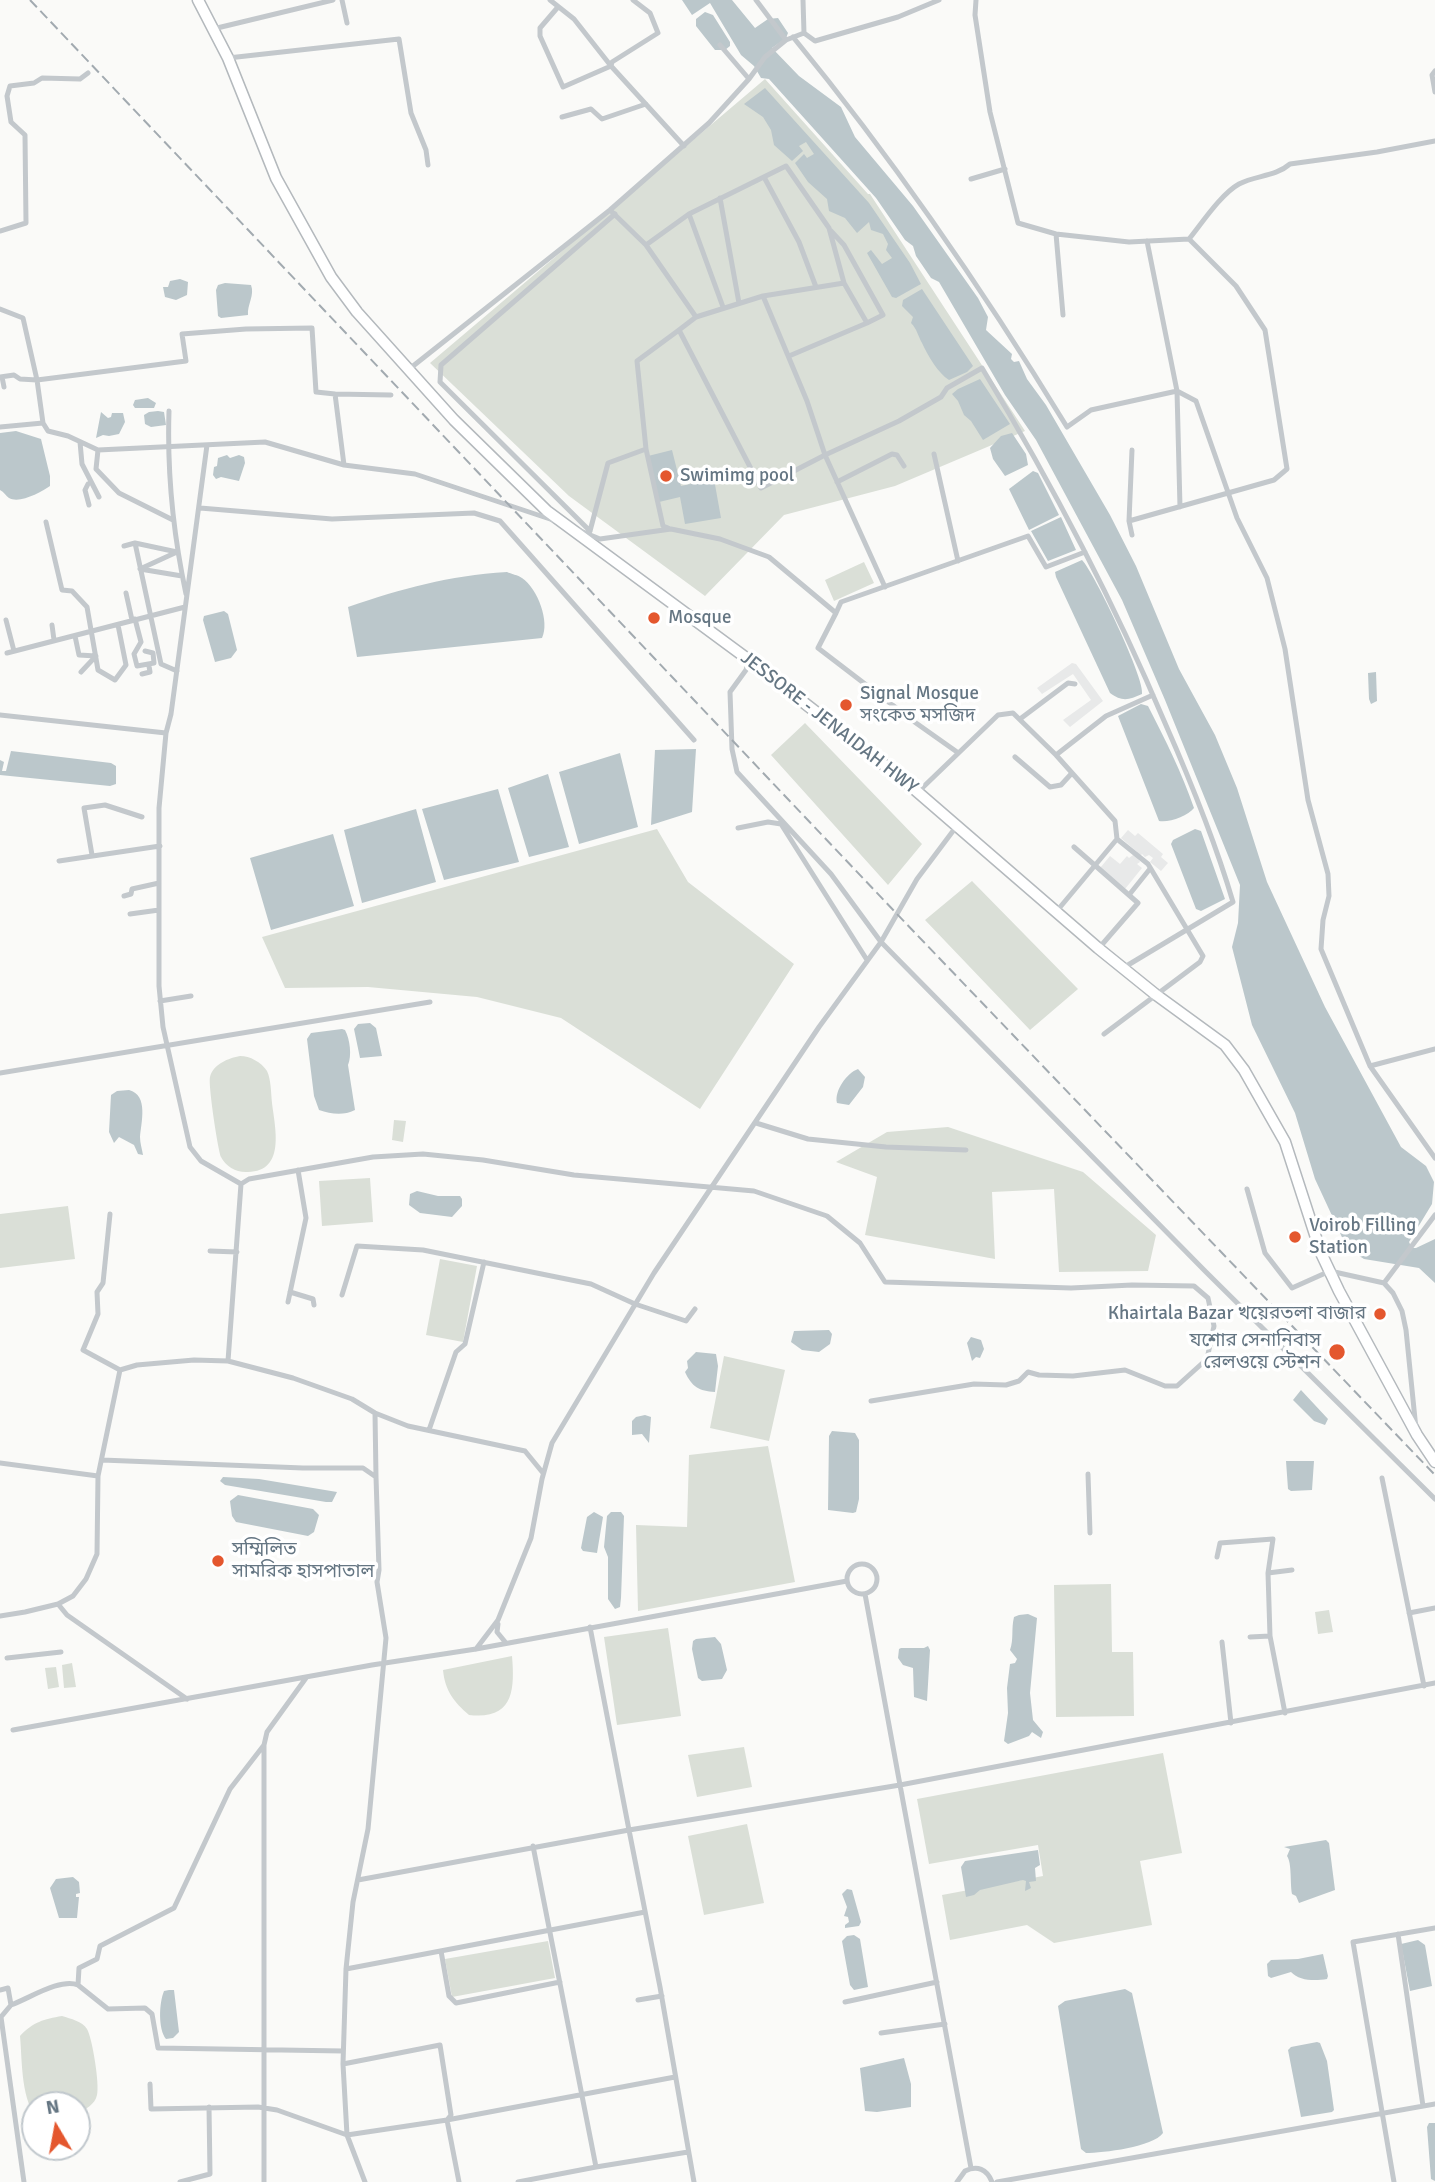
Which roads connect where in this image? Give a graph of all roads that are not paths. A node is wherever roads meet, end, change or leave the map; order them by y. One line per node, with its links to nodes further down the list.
1 (198, 0): 12 (highway, JESSORE - JENAIDAH HWY)
2 (332, 0): 12 (street)
3 (342, 0): 11 (street)
4 (550, 0): 10 (street)
5 (633, 0): 18 (street)
6 (756, 0): 15 (street)
7 (803, 0): 13 (street)
8 (939, 0): 13 (street)
9 (976, 0): 28 (street)
10 (558, 7): 18 (street); 18 (street)
11 (347, 23)
12 (213, 29): 17 (highway, JESSORE - JENAIDAH HWY)
13 (804, 33): 14 (street)
14 (793, 37): 15 (street); 57 (street)
15 (786, 40): 21 (street)
16 (720, 45): 21 (street)
17 (228, 58): 27 (street); 52 (highway, JESSORE - JENAIDAH HWY)
18 (611, 66): 23 (street)
19 (1435, 71): 22 (street)
20 (88, 72): 35 (street)
21 (748, 79): 26 (street)
22 (1435, 92)
23 (646, 104): 24 (street); 26 (street)
24 (562, 117)
25 (1435, 141): 37 (street)
26 (684, 146): 32 (street)
27 (428, 165)
28 (1004, 169): 30 (street); 36 (street)
29 (764, 177): 31 (street); 34 (street); 41 (street)
30 (971, 179)
31 (720, 198): 33 (street); 43 (street)
32 (612, 212): 39 (street); 52 (street); 66 (street)
33 (689, 214): 39 (street); 44 (street)
34 (829, 228): 40 (street); 48 (street)
35 (0, 231)
36 (1056, 234): 38 (street); 46 (street)
37 (1189, 239): 38 (street); 77 (street)
38 (1147, 241): 57 (street)
39 (646, 245): 47 (street)
40 (844, 283): 41 (street); 48 (street)
41 (816, 287): 42 (street)
42 (763, 296): 43 (street); 50 (street)
43 (739, 303): 44 (street)
44 (723, 307): 47 (street)
45 (0, 309): 55 (street)
46 (1063, 314)
47 (696, 317): 49 (street)
48 (867, 323): 50 (street)
49 (678, 330): 66 (street); 70 (street)
50 (789, 356): 70 (street)
51 (12, 365): 53 (street)
52 (408, 370): 85 (highway, JESSORE - JENAIDAH HWY)
53 (14, 375): 54 (street); 55 (street)
54 (1, 377): 56 (street)
55 (37, 380): 58 (street); 61 (street)
56 (4, 387)
57 (1177, 391): 77 (street); 80 (street)
58 (335, 394): 59 (street); 71 (street)
59 (391, 395)
60 (169, 411): 65 (street)
61 (43, 423): 62 (street); 63 (street)
62 (0, 427)
63 (80, 442): 67 (street); 78 (street)
64 (207, 444): 65 (street); 71 (street); 81 (street)
65 (168, 445): 67 (street); 82 (street)
66 (646, 449): 86 (street)
67 (99, 450): 73 (street)
68 (1132, 450): 83 (street)
69 (934, 454): 92 (street)
70 (825, 455): 75 (street); 91 (street)
71 (344, 465): 85 (street)
72 (904, 466): 75 (street)
73 (96, 469): 74 (street); 82 (street)
74 (92, 476)
75 (837, 482): 95 (street)
76 (88, 484): 79 (street)
77 (1228, 492): 80 (street); 158 (street)
78 (99, 497)
79 (89, 505)
80 (1180, 507): 83 (street)
81 (200, 508): 97 (street); 124 (street)
82 (173, 520): 90 (street)
83 (1129, 521): 87 (street)
84 (46, 522): 105 (street)
85 (560, 522): 86 (street); 112 (highway, JESSORE - JENAIDAH HWY)
86 (671, 529): 99 (street)
87 (1132, 536)
88 (135, 543): 89 (street); 90 (street); 93 (street)
89 (124, 546)
90 (177, 552): 93 (street); 94 (street)
91 (1085, 552): 92 (street); 120 (street)
92 (958, 561): 95 (street)
93 (140, 569): 94 (street); 100 (street)
94 (182, 576): 97 (street)
95 (885, 587): 99 (street)
96 (126, 593): 101 (street)
97 (187, 597): 98 (street)
98 (186, 607): 100 (street); 116 (street)
99 (836, 613): 125 (street)
100 (150, 615): 101 (street); 116 (street)
101 (133, 619): 104 (street); 113 (street)
102 (6, 620): 108 (street)
103 (51, 625): 107 (street)
104 (117, 625): 105 (street); 115 (street)
105 (91, 631): 106 (street); 111 (street)
106 (75, 636): 107 (street); 111 (street)
107 (54, 640): 108 (street)
108 (14, 651): 110 (street)
109 (145, 651): 114 (street)
110 (7, 653)
111 (96, 656): 115 (street); 117 (street)
112 (749, 660): 129 (highway, JESSORE - JENAIDAH HWY); 147 (street)
113 (137, 666): 114 (street); 115 (street)
114 (149, 666): 118 (street)
115 (125, 669)
116 (177, 671): 123 (street)
117 (81, 672)
118 (142, 674)
119 (1075, 684): 122 (street)
120 (1153, 695): 126 (street); 146 (street)
121 (0, 715): 123 (street)
122 (1020, 719): 125 (street); 126 (street)
123 (166, 733): 134 (street)
124 (694, 740)
125 (957, 752): 129 (street)
126 (1056, 755): 128 (street)
127 (1016, 757): 128 (street)
128 (1072, 773): 133 (street)
129 (918, 793): 131 (highway, JESSORE - JENAIDAH HWY)
130 (142, 817): 136 (street)
131 (956, 827): 144 (highway, JESSORE - JENAIDAH HWY); 147 (street)
132 (738, 828): 149 (street)
133 (1118, 839): 138 (street); 139 (street)
134 (160, 846): 136 (street); 140 (street)
135 (1074, 847): 138 (street)
136 (92, 855): 137 (street)
137 (59, 861)
138 (1096, 866): 141 (street); 144 (street)
139 (1149, 870): 141 (street); 146 (street)
140 (159, 883): 142 (street); 143 (street)
141 (1129, 895): 148 (street)
142 (124, 896)
143 (159, 910): 145 (street); 153 (street)
144 (1056, 912): 148 (highway, JESSORE - JENAIDAH HWY)
145 (130, 914)
146 (1187, 929): 150 (street); 151 (street)
147 (881, 942): 149 (street); 194 (street)
148 (1098, 948): 150 (highway, JESSORE - JENAIDAH HWY)
149 (867, 960): 160 (street)
150 (1123, 968): 151 (highway, JESSORE - JENAIDAH HWY)
151 (1156, 995): 155 (street); 172 (highway, JESSORE - JENAIDAH HWY)
152 (191, 996): 153 (street)
153 (160, 1001): 156 (street)
154 (430, 1002): 156 (street)
155 (1104, 1034)
156 (168, 1045): 159 (street); 164 (street)
157 (1435, 1049): 158 (street)
158 (1370, 1066): 162 (street)
159 (0, 1073)
160 (756, 1123): 161 (street); 165 (street)
161 (966, 1150)
162 (1435, 1158)
163 (298, 1170): 164 (street); 165 (street); 174 (street)
164 (241, 1184): 170 (street)
165 (710, 1189): 177 (street); 182 (street)
166 (1247, 1189): 172 (street)
167 (110, 1214): 181 (street)
168 (1433, 1217): 173 (street)
169 (210, 1251): 170 (street)
170 (237, 1252): 180 (street)
171 (484, 1262): 175 (street); 177 (street); 184 (street)
172 (1329, 1271): 173 (street); 185 (highway, JESSORE - JENAIDAH HWY)
173 (1384, 1283): 185 (street)
174 (290, 1292): 176 (street); 178 (street)
175 (342, 1295)
176 (288, 1302)
177 (635, 1304): 179 (street); 189 (street)
178 (314, 1305)
179 (695, 1309)
180 (228, 1361): 181 (street); 183 (street)
181 (120, 1370): 186 (street)
182 (870, 1401)
183 (374, 1413): 184 (street); 192 (street)
184 (429, 1430): 189 (street)
185 (1417, 1435): 187 (highway, JESSORE - JENAIDAH HWY)
186 (102, 1460): 191 (street); 192 (street)
187 (1435, 1462)
188 (0, 1464): 191 (street)
189 (543, 1473): 205 (street)
190 (1088, 1474): 195 (street)
191 (98, 1476): 201 (street)
192 (376, 1477): 214 (street)
193 (1382, 1478): 203 (street)
194 (1435, 1499)
195 (1090, 1533)
196 (1217, 1557): 198 (street)
197 (1292, 1570): 198 (street)
198 (1268, 1573): 207 (street)
199 (847, 1581): 200 (street); 200 (street); 206 (street)
200 (865, 1594): 223 (street)
201 (58, 1604): 204 (street); 218 (street)
202 (1435, 1608): 203 (street)
203 (1409, 1613): 217 (street)
204 (0, 1616)
205 (498, 1620): 210 (street); 211 (street)
206 (590, 1627): 210 (street); 224 (street)
207 (1270, 1636): 208 (street); 219 (street)
208 (1250, 1637)
209 (1222, 1642): 220 (street)
210 (506, 1643): 211 (street)
211 (476, 1650): 214 (street)
212 (61, 1652): 213 (street)
213 (7, 1658)
214 (382, 1663): 215 (street); 226 (street)
215 (306, 1678): 218 (street); 222 (street)
216 (1435, 1684): 217 (street)
217 (1424, 1686): 219 (street)
218 (187, 1699): 221 (street)
219 (1284, 1713): 220 (street)
220 (1231, 1723): 223 (street)
221 (13, 1730)
222 (264, 1745): 235 (street); 243 (street)
223 (900, 1785): 224 (street); 234 (street)
224 (629, 1830): 225 (street); 227 (street)
225 (533, 1846): 226 (street); 229 (street)
226 (358, 1880): 232 (street)
227 (645, 1912): 229 (street); 237 (street)
228 (1435, 1928): 230 (street)
229 (551, 1931): 231 (street); 233 (street)
230 (1398, 1934): 250 (street); 252 (street)
231 (441, 1951): 232 (street); 233 (street)
232 (346, 1969): 244 (street)
233 (560, 1982): 248 (street)
234 (937, 1982): 239 (street); 241 (street)
235 (78, 1985): 240 (street); 243 (street)
236 (0, 1990): 240 (street)
237 (662, 1996): 238 (street); 246 (street)
238 (638, 2000)
239 (845, 2002)
240 (11, 2005): 259 (street)
241 (945, 2024): 242 (street); 257 (street)
242 (881, 2034)
243 (264, 2050): 244 (street); 262 (street)
244 (343, 2051): 245 (street)
245 (343, 2064): 253 (street); 254 (street)
246 (675, 2077): 248 (street); 255 (street)
247 (150, 2084): 251 (street)
248 (582, 2094): 253 (street); 256 (street)
249 (1435, 2104): 250 (street)
250 (1423, 2106): 252 (street)
251 (209, 2107): 254 (street); 258 (street)
252 (1382, 2113): 268 (street); 269 (street)
253 (447, 2120): 254 (street); 264 (street)
254 (347, 2136): 263 (street)
255 (688, 2152): 256 (street); 266 (street)
256 (596, 2167): 265 (street)
257 (971, 2168): 267 (street); 268 (street)
258 (210, 2174): 260 (street); 261 (street)
259 (24, 2182)
260 (180, 2182)
261 (210, 2182)
262 (264, 2182)
263 (365, 2182)
264 (459, 2182)
265 (518, 2182)
266 (694, 2182)
267 (957, 2182)
268 (994, 2182)
269 (1394, 2182)

